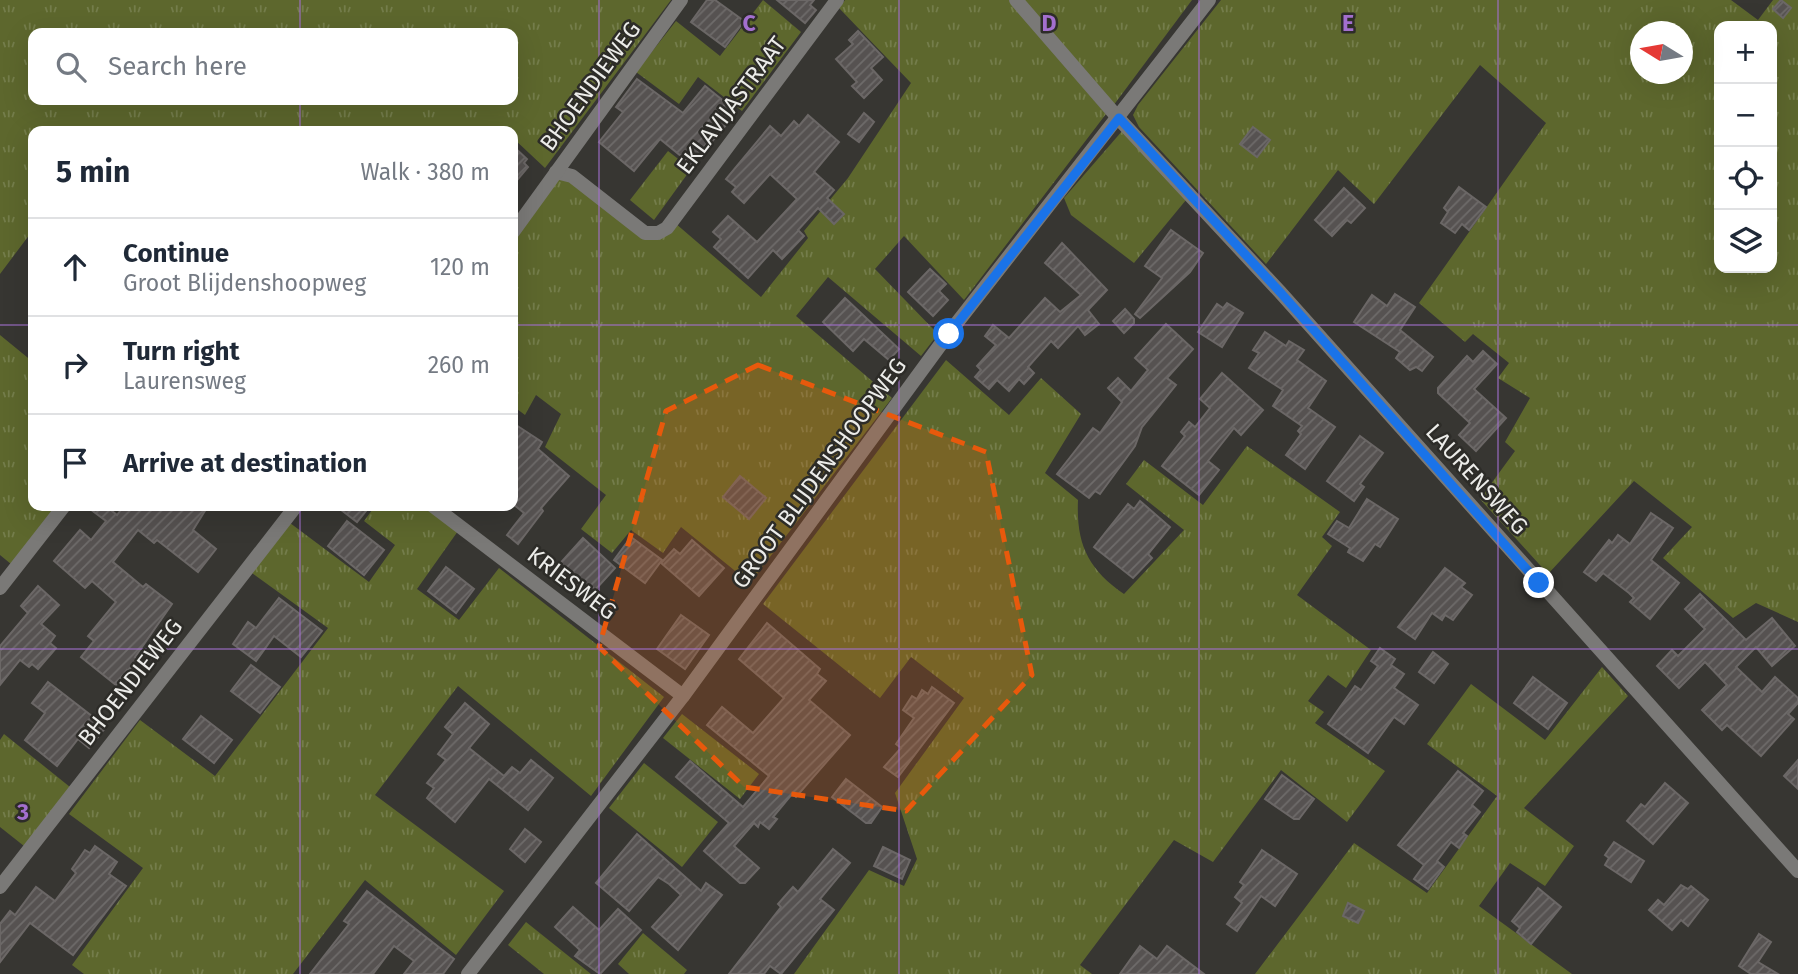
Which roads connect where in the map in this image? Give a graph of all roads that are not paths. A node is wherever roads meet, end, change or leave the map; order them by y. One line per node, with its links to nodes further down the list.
1 (681, 0): 6 (street, BHOENDIEWEG)
2 (837, 0): 6 (street, EKLAVIJASTRAAT)
3 (1016, 0): 5 (street, LAURENSWEG)
4 (1209, 0): 5 (street, GROOT BLIJDENSHOOPWEG)
5 (1119, 118): 12 (street, GROOT BLIJDENSHOOPWEG); 13 (street, LAURENSWEG)
6 (556, 172): 7 (street, BHOENDIEWEG)
7 (518, 225)
8 (60, 511): 11 (street)
9 (292, 511): 14 (street, BHOENDIEWEG)
10 (440, 511): 12 (street, KRIESWEG)
11 (0, 588)
12 (683, 696): 15 (street, GROOT BLIJDENSHOOPWEG)
13 (1798, 871)
14 (0, 887)
15 (468, 974)

